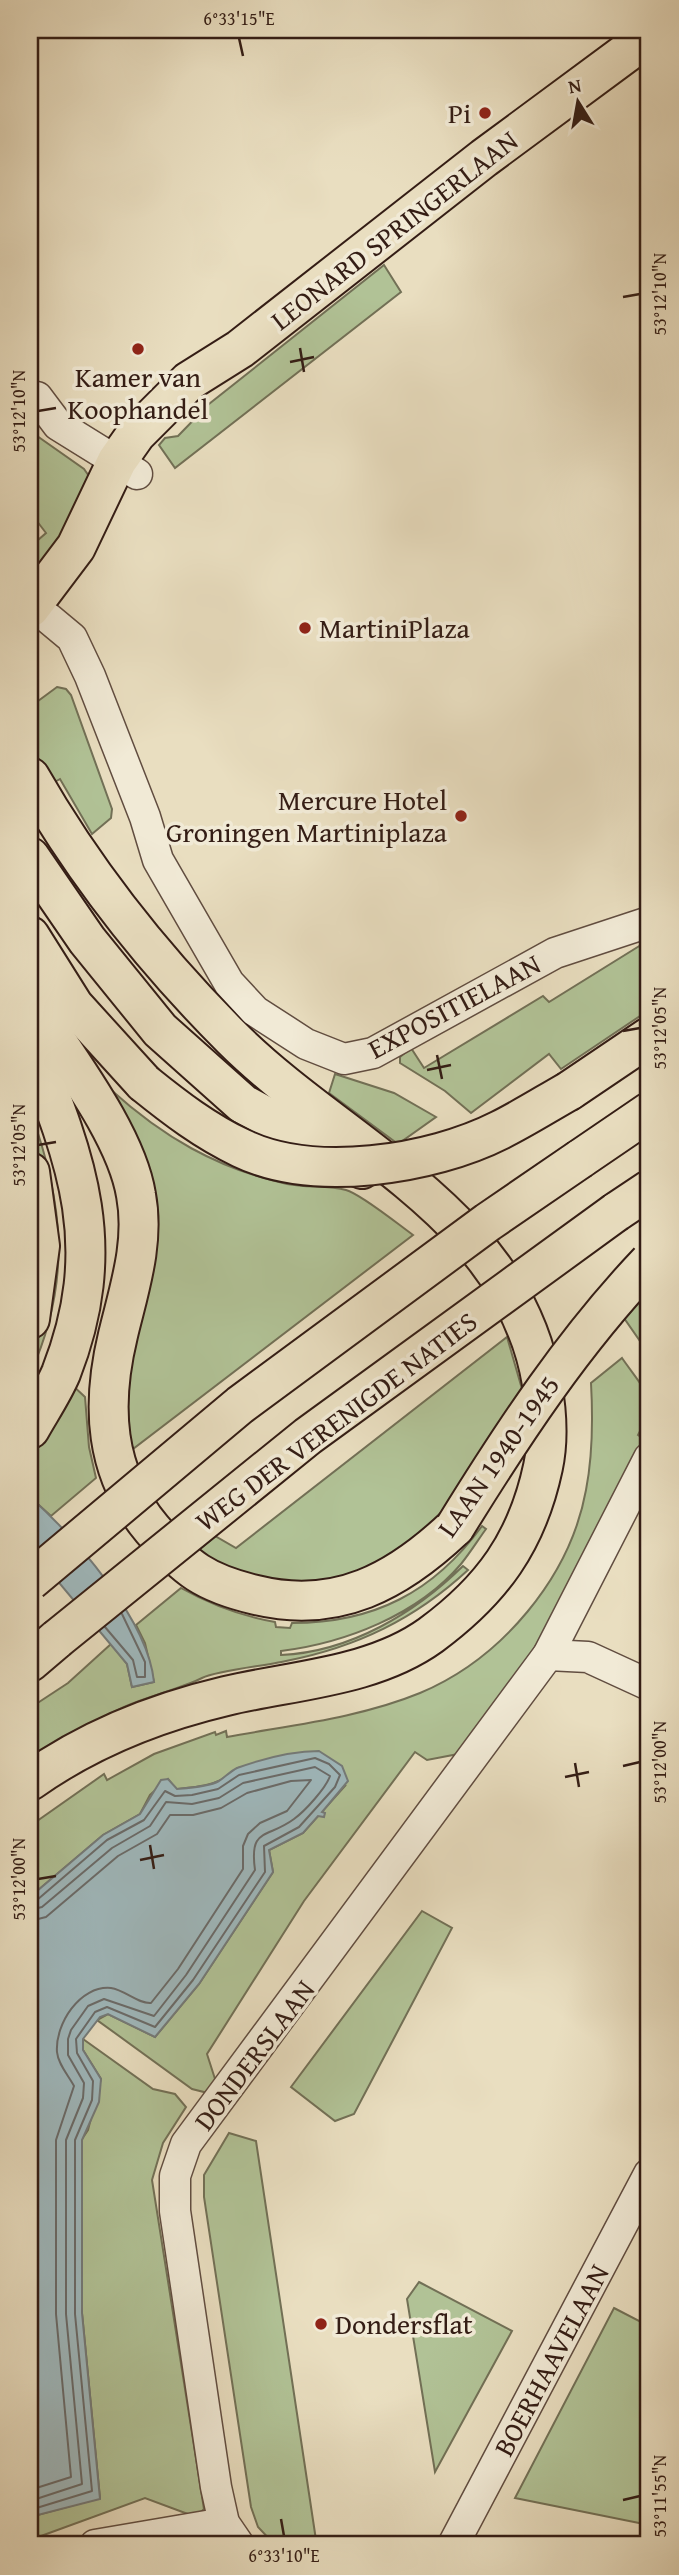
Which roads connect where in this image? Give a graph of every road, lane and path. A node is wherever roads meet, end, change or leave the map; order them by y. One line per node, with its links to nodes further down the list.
1 (649, 36): 3 (main road, LEONARD SPRINGERLAAN)
2 (37, 397): 3 (street)
3 (127, 467): 4 (main road, LEONARD SPRINGERLAAN)
4 (36, 619): 7 (street, EXPOSITIELAAN)
5 (30, 777): 15 (main road)
6 (30, 857): 15 (main road)
7 (649, 922)
8 (30, 936): 10 (main road, bridge)
9 (30, 1001): 16 (main road, LAAN 1940-1945, bridge)
10 (649, 1037)
11 (30, 1045): 18 (main road)
12 (649, 1112): 20 (main road, bridge)
13 (30, 1172): 17 (main road)
14 (649, 1190): 21 (main road, WEG DER VERENIGDE NATIES, bridge)
15 (490, 1259): 24 (main road)
16 (649, 1262)
17 (30, 1319)
18 (30, 1429)
19 (649, 1458): 22 (street, DONDERSLAAN)
20 (30, 1581)
21 (43, 1651)
22 (548, 1655): 23 (street); 27 (street, DONDERSLAAN)
23 (649, 1685)
24 (30, 1781)
25 (649, 2174): 26 (street, BOERHAAVELAAN)
26 (642, 2208): 29 (street, BOERHAAVELAAN)
27 (231, 2534): 28 (street, DONDERSLAAN)
28 (94, 2545)
29 (453, 2545)

